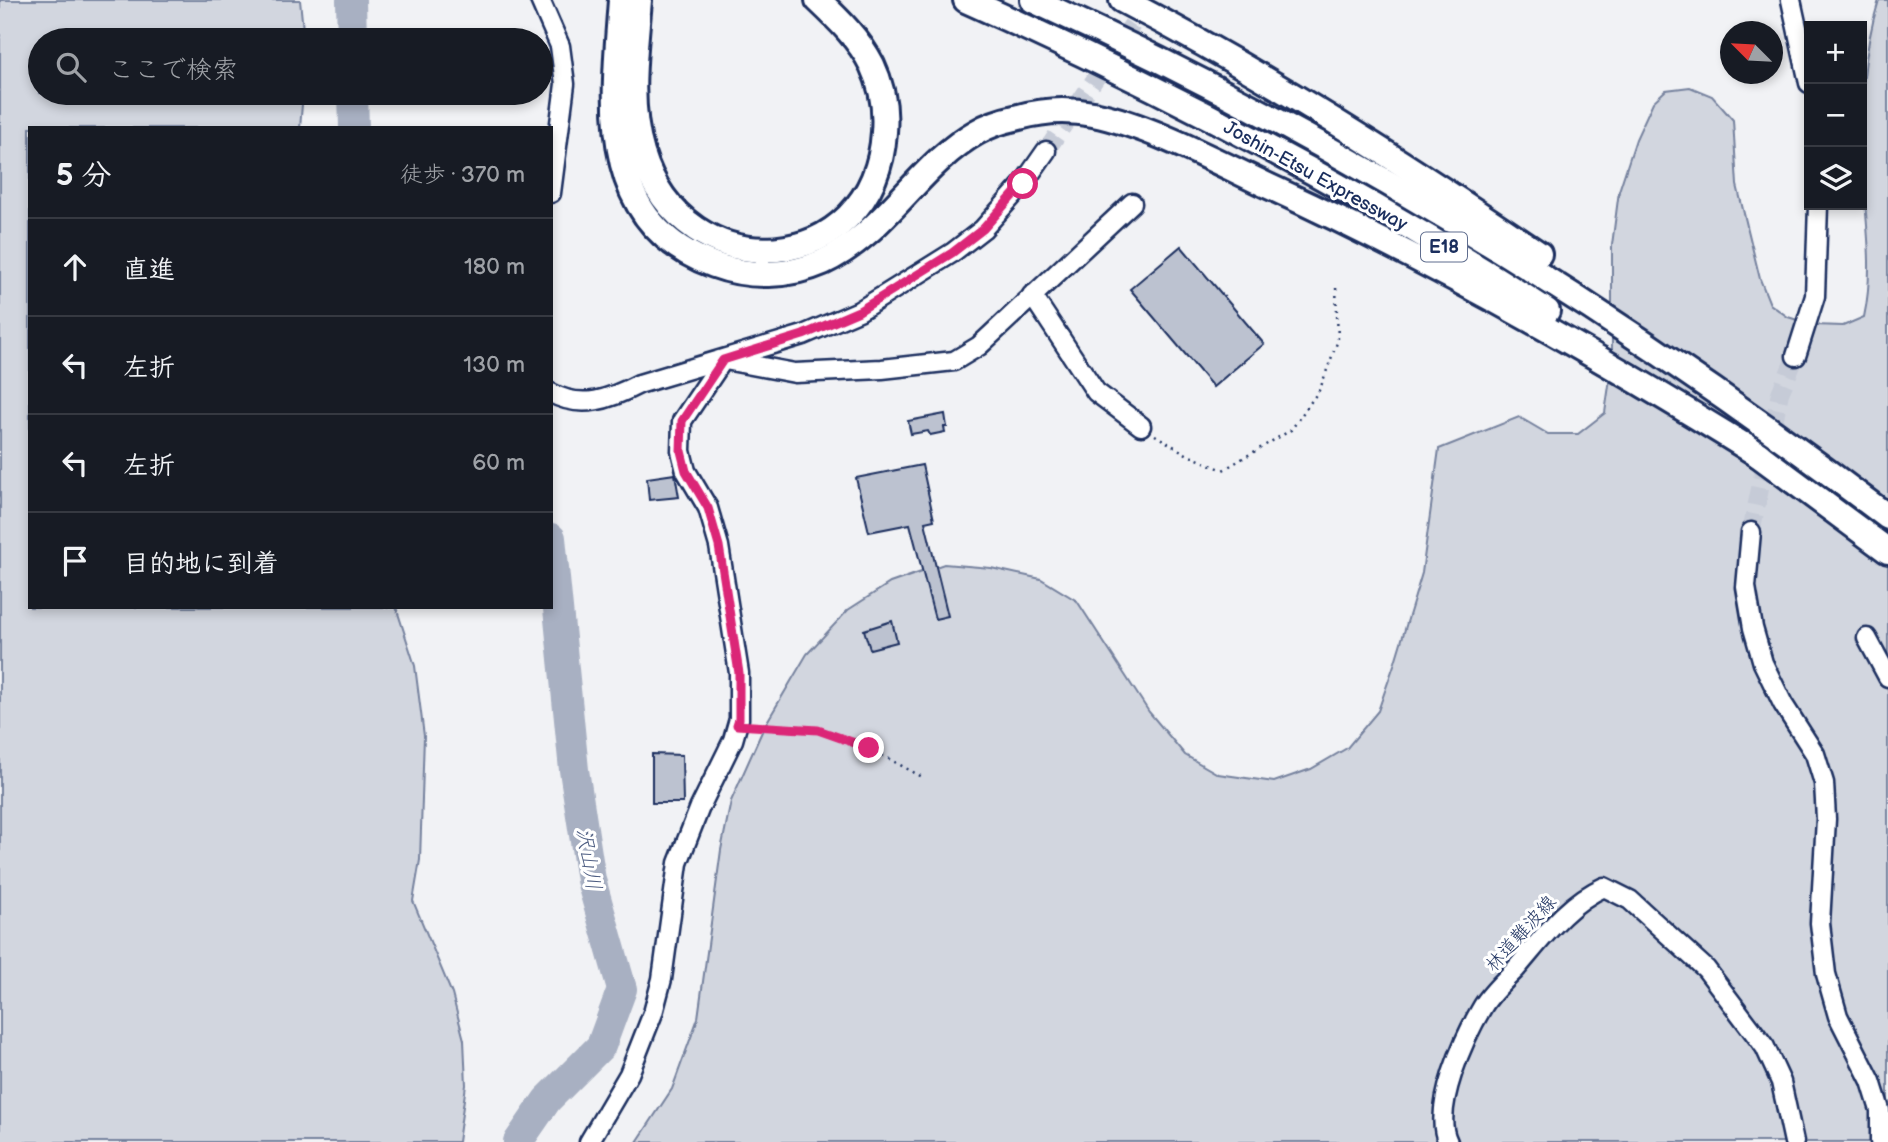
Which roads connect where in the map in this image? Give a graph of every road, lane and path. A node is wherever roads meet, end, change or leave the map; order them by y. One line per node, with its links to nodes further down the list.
1 (540, 0): 9 (street)
2 (621, 0): 23 (highway)
3 (639, 0): 4 (highway)
4 (818, 0)
5 (966, 0): 23 (highway, Joshin-Etsu Expressway / E18)
6 (1033, 0): 22 (highway, Joshin-Etsu Expressway / E18)
7 (1122, 0): 22 (highway)
8 (1791, 0): 11 (street)
9 (552, 28)
10 (553, 30): 13 (street)
11 (1804, 60)
12 (1046, 151): 19 (street)
13 (553, 177)
14 (1132, 203): 17 (street)
15 (1818, 210): 18 (street)
16 (1336, 287): 21 (path)
17 (1032, 295): 19 (street); 21 (street)
18 (1796, 356)
19 (723, 360): 20 (street); 29 (street)
20 (553, 394)
21 (1141, 426)
22 (1796, 448): 24 (highway, Joshin-Etsu Expressway / E18)
23 (1759, 455): 26 (highway, Joshin-Etsu Expressway / E18)
24 (1888, 517)
25 (1751, 532): 34 (street)
26 (1888, 551)
27 (1867, 638): 28 (street)
28 (1888, 677)
29 (737, 725): 30 (path); 31 (street)
30 (924, 778)
31 (589, 1142)
32 (1448, 1142): 33 (street, 林道難波線)
33 (1794, 1142)
34 (1880, 1142)

